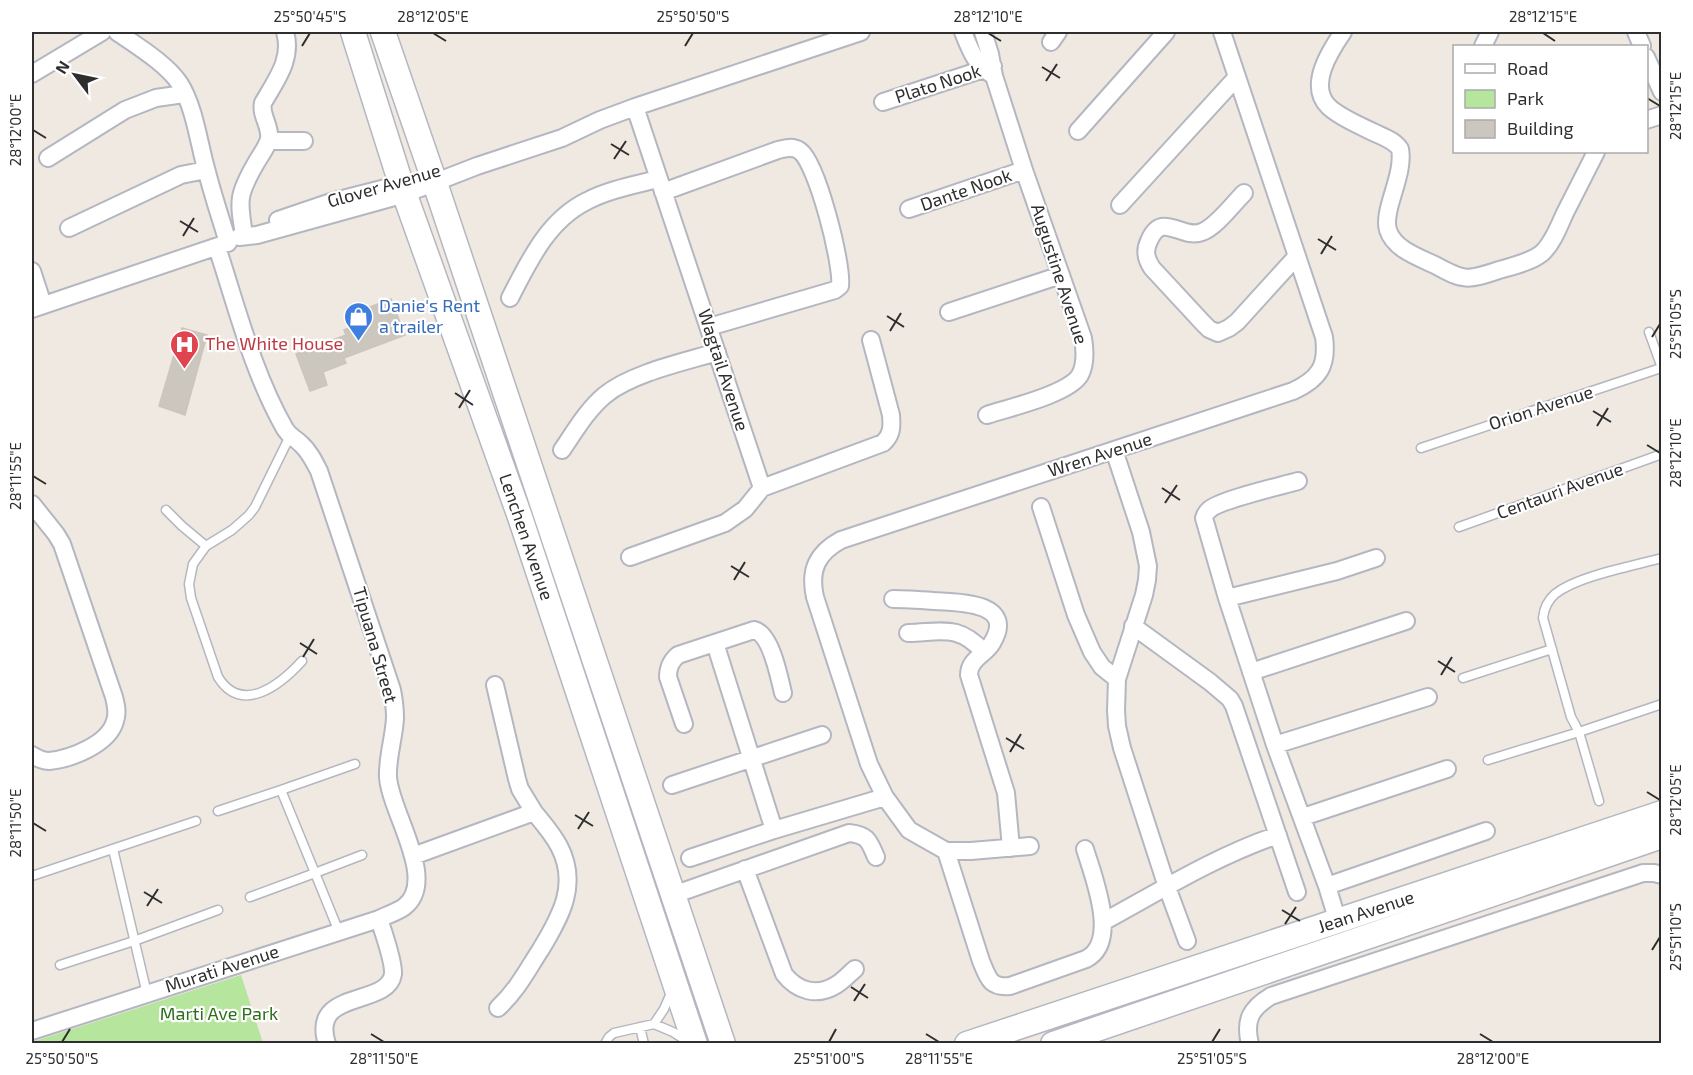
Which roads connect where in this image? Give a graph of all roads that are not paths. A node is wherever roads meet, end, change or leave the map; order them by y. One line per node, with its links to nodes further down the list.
1 (102, 32): 14 (street)
2 (117, 32): 17 (street)
3 (285, 32): 21 (street)
4 (353, 32): 29 (main road, Lenchen Avenue)
5 (383, 32): 27 (main road, Lenchen Avenue)
6 (861, 32): 19 (street, Glover Avenue)
7 (963, 32): 13 (street, Augustine Avenue)
8 (983, 32): 13 (street, Augustine Avenue)
9 (1166, 32): 20 (street)
10 (1222, 32): 15 (street, Wren Avenue)
11 (1343, 32): 23 (street)
12 (1648, 59): 16 (street)
13 (990, 70): 18 (street, Plato Nook); 26 (street, Augustine Avenue)
14 (32, 74)
15 (1237, 77): 31 (street); 35 (street, Wren Avenue)
16 (1662, 92)
17 (184, 94): 24 (street); 25 (street)
18 (883, 102)
19 (635, 107): 27 (street, Glover Avenue); 28 (street, Wagtail Avenue)
20 (1077, 131)
21 (269, 141): 22 (street); 34 (street)
22 (304, 141)
23 (1596, 153)
24 (48, 158)
25 (206, 170): 33 (street); 34 (street)
26 (1024, 170): 32 (street, Dante Nook); 37 (street, Augustine Avenue)
27 (434, 179): 29 (street, Glover Avenue); 115 (main road, Lenchen Avenue)
28 (661, 185): 38 (street); 41 (street, Wagtail Avenue); 41 (street)
29 (403, 189): 34 (street, Glover Avenue); 126 (main road, Lenchen Avenue)
30 (1244, 193): 35 (street)
31 (1120, 205)
32 (909, 209)
33 (69, 228)
34 (235, 240): 39 (street, Glover Avenue); 47 (street, Tipuana Street)
35 (1297, 256): 50 (street, Wren Avenue)
36 (32, 271): 39 (street)
37 (1061, 275): 40 (street); 46 (street, Augustine Avenue)
38 (510, 298)
39 (37, 307)
40 (949, 312)
41 (709, 327): 44 (street, Wagtail Avenue)
42 (1649, 332): 45 (lane)
43 (871, 340): 53 (street)
44 (717, 352): 49 (street); 53 (street, Wagtail Avenue)
45 (1662, 368): 48 (lane, Orion Avenue)
46 (987, 415)
47 (290, 436): 58 (lane); 105 (street, Tipuana Street)
48 (1421, 448)
49 (562, 450)
50 (1114, 450): 65 (street); 89 (street, Wren Avenue)
51 (1662, 454): 57 (lane, Centauri Avenue)
52 (1298, 481): 62 (street)
53 (762, 488): 59 (street)
54 (32, 504): 82 (street)
55 (1041, 507): 73 (street)
56 (166, 510): 58 (lane)
57 (1459, 527)
58 (206, 546): 70 (lane)
59 (630, 557)
60 (1376, 558): 62 (street)
61 (1662, 558): 68 (lane)
62 (1227, 598): 71 (street)
63 (892, 599): 69 (street)
64 (1406, 621): 71 (street)
65 (1133, 627): 73 (street); 98 (street)
66 (908, 633): 69 (street)
67 (715, 643): 75 (street); 78 (street); 83 (street)
68 (1552, 649): 72 (lane); 79 (lane)
69 (984, 652): 100 (street)
70 (302, 661)
71 (1251, 672): 81 (street)
72 (1463, 678)
73 (1117, 679): 112 (street)
74 (495, 685): 92 (street)
75 (783, 693)
76 (1428, 697): 81 (street)
77 (1662, 704): 79 (lane)
78 (684, 724)
79 (1579, 732): 84 (lane); 90 (lane)
80 (822, 735): 83 (street)
81 (1275, 745): 93 (street)
82 (32, 755)
83 (750, 758): 87 (street); 96 (street)
84 (1488, 760)
85 (355, 764): 88 (lane)
86 (1447, 769): 93 (street)
87 (672, 785)
88 (280, 790): 91 (lane); 109 (lane)
89 (885, 797): 96 (street); 103 (street, Wren Avenue)
90 (1599, 801)
91 (218, 811)
92 (534, 812): 105 (street); 128 (street)
93 (1303, 817): 113 (street)
94 (196, 821): 101 (lane)
95 (1660, 825): 119 (main road, Jean Avenue); 138 (main road, Jean Avenue)
96 (774, 830): 107 (street)
97 (1486, 831): 113 (street)
98 (1278, 835): 112 (street); 114 (street)
99 (1030, 846): 100 (street)
100 (1011, 848): 103 (street)
101 (112, 849): 111 (lane); 122 (lane)
102 (1084, 849): 120 (street)
103 (946, 851): 120 (street)
104 (362, 855): 109 (lane)
105 (413, 856): 118 (street, Tipuana Street)
106 (876, 857): 108 (street)
107 (690, 858)
108 (746, 869): 115 (street); 125 (street)
109 (315, 873): 116 (lane); 121 (lane)
110 (1662, 875): 139 (street)
111 (32, 876)
112 (1167, 886): 120 (street); 123 (street)
113 (1327, 886): 119 (street)
114 (1297, 892)
115 (673, 895): 136 (main road, Lenchen Avenue)
116 (250, 897)
117 (218, 910): 122 (lane)
118 (379, 919): 121 (street, Murati Avenue); 132 (street)
119 (1338, 921): 137 (main road, Jean Avenue)
120 (1102, 922)
121 (339, 932): 127 (street, Murati Avenue)
122 (134, 941): 124 (lane); 127 (lane)
123 (1187, 941)
124 (60, 965)
125 (855, 969)
126 (674, 980): 129 (lane); 135 (main road, Lenchen Avenue)
127 (147, 994): 131 (street, Murati Avenue)
128 (498, 1008)
129 (654, 1024): 130 (lane); 135 (lane)
130 (640, 1027): 133 (lane); 134 (lane)
131 (32, 1031)
132 (327, 1044)
133 (605, 1044)
134 (644, 1044)
135 (693, 1044)
136 (723, 1044)
137 (967, 1044)
138 (1053, 1044)
139 (1250, 1044)

